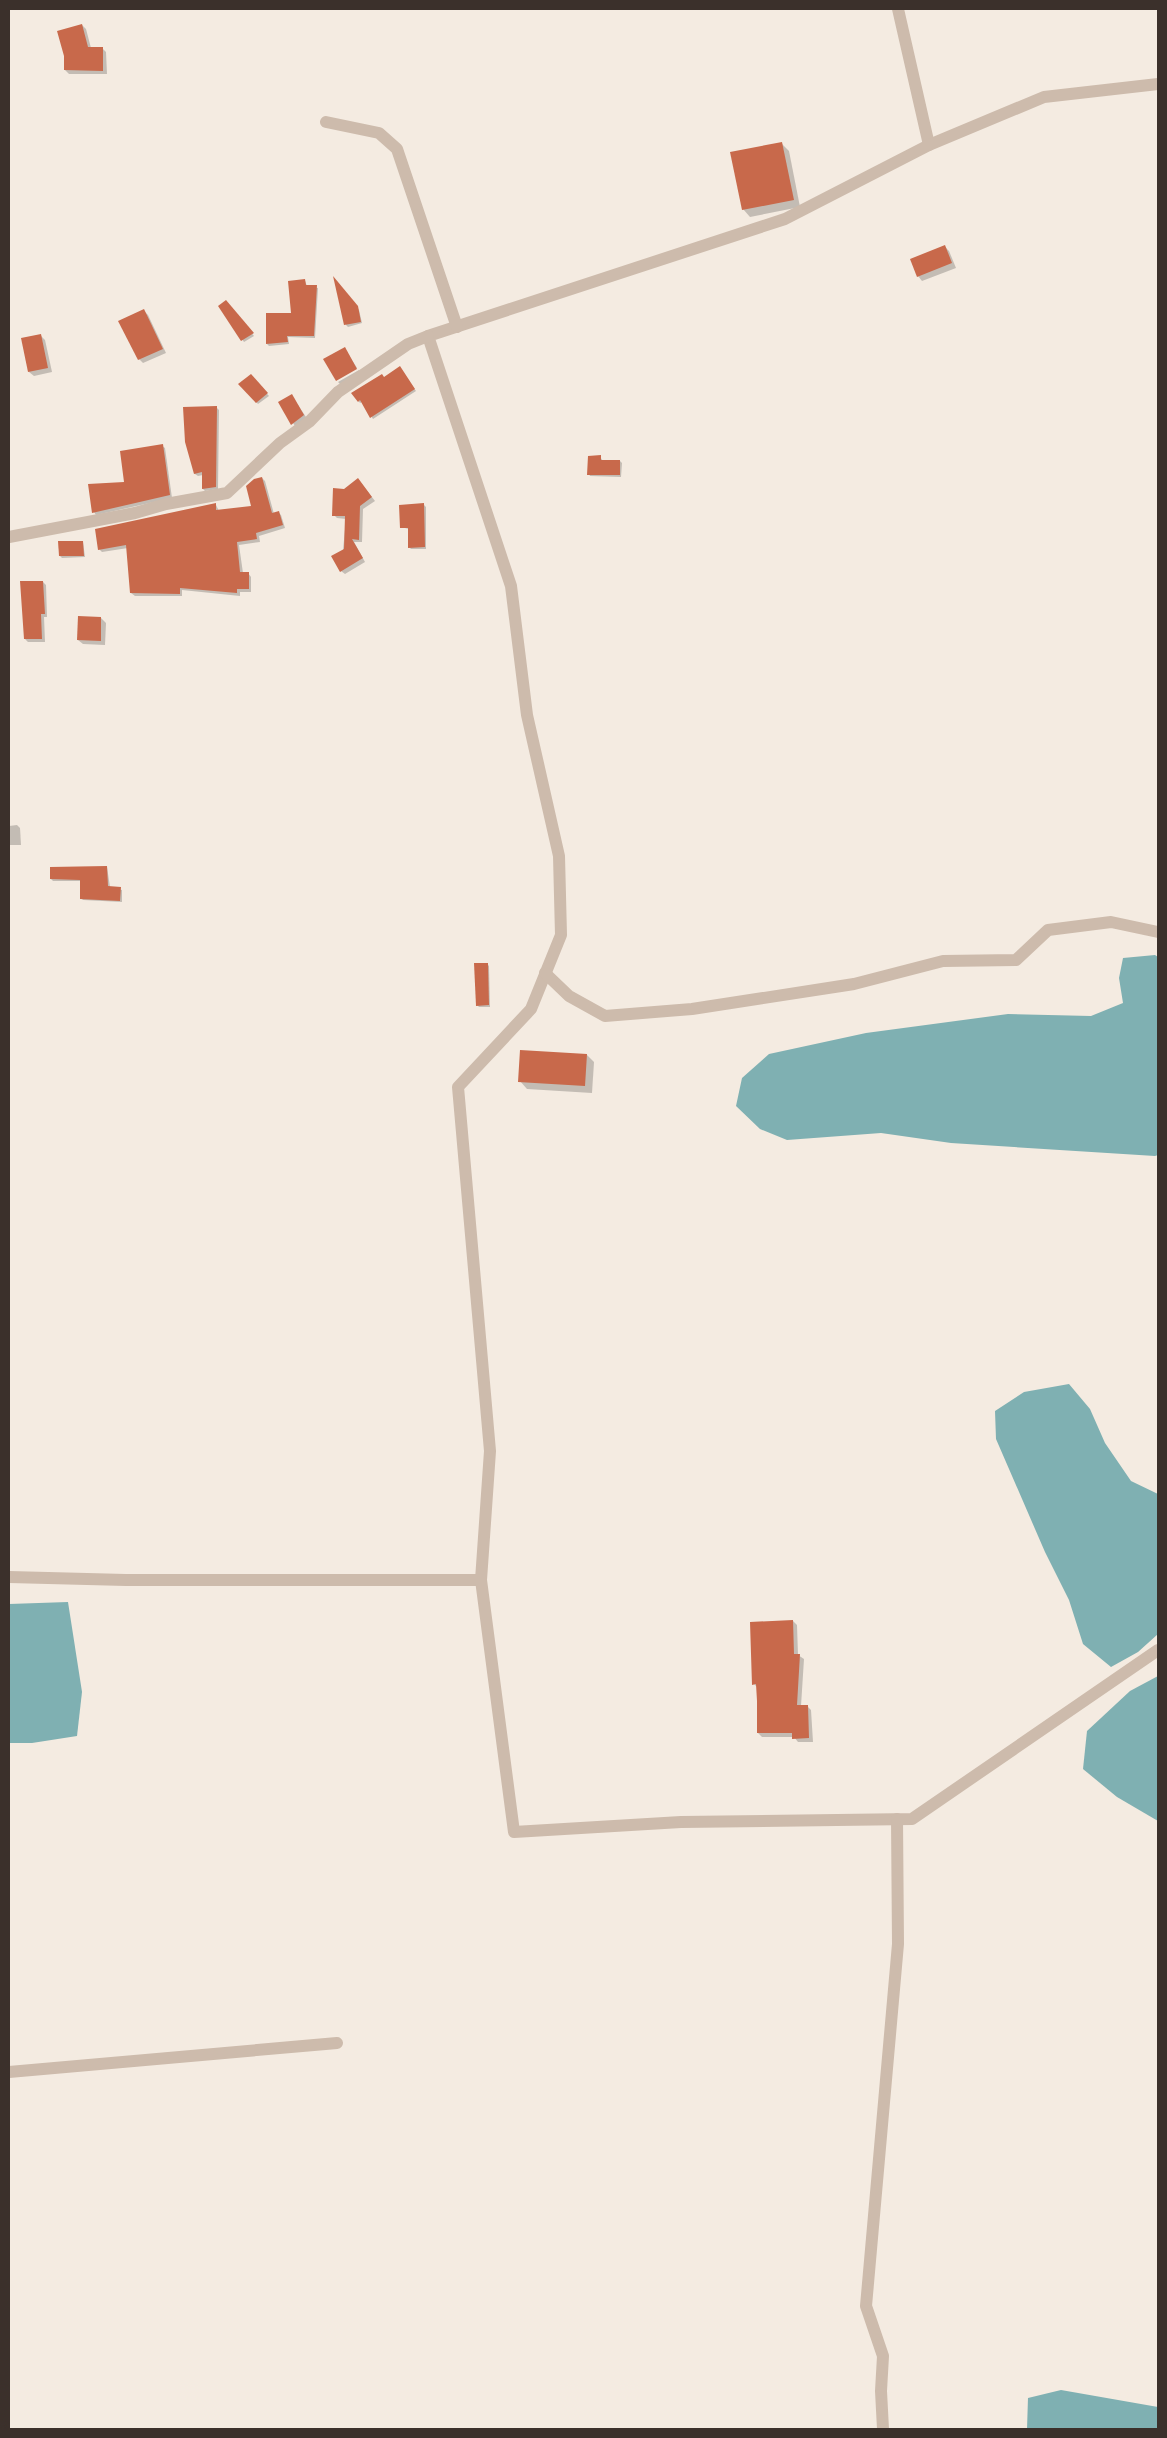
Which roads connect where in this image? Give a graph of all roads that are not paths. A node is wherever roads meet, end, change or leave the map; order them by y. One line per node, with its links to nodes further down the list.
1 (898, 9): 4 (street)
2 (1158, 84): 4 (street)
3 (326, 122): 5 (street)
4 (929, 145): 5 (street)
5 (457, 327): 6 (street)
6 (428, 336): 7 (street); 9 (street)
7 (9, 537)
8 (1158, 932): 9 (street)
9 (545, 973): 11 (street)
10 (9, 1577): 11 (street)
11 (480, 1580): 13 (street)
12 (1158, 1650): 13 (street)
13 (897, 1819): 16 (street)
14 (338, 2043): 15 (street)
15 (9, 2072)
16 (883, 2429)

